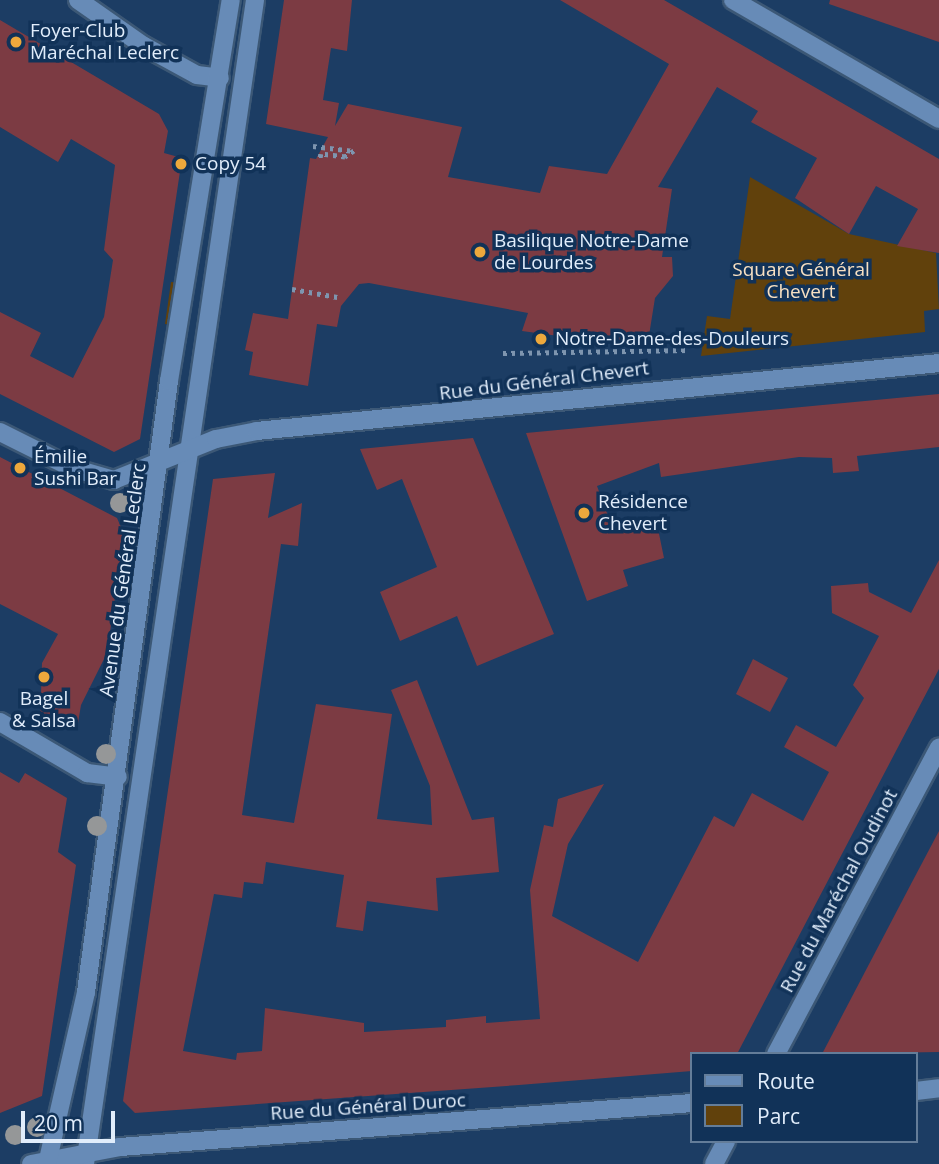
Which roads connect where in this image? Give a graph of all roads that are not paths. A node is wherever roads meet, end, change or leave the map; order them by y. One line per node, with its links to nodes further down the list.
1 (78, 0): 5 (street)
2 (231, 0): 5 (street, Avenue du Général Leclerc)
3 (255, 0): 6 (street)
4 (733, 0): 7 (street)
5 (220, 78): 6 (street); 11 (street, Avenue du Général Leclerc)
6 (242, 82): 10 (street)
7 (939, 119)
8 (939, 363): 10 (street, Rue du Général Chevert)
9 (0, 432): 11 (street, Rue du Général Chevert)
10 (187, 450): 11 (street, Rue du Général Chevert); 15 (street)
11 (159, 464): 14 (street, Avenue du Général Leclerc)
12 (0, 722): 14 (street)
13 (939, 748): 16 (street, Rue du Maréchal Oudinot)
14 (118, 777): 15 (street); 22 (street, Avenue du Général Leclerc)
15 (140, 779): 21 (street)
16 (777, 1052)
17 (939, 1088): 18 (street)
18 (918, 1091)
19 (690, 1103): 21 (street, Rue du Général Duroc)
20 (725, 1143): 23 (street)
21 (85, 1159): 22 (street, Rue du Général Duroc)
22 (42, 1163)
23 (714, 1164)

